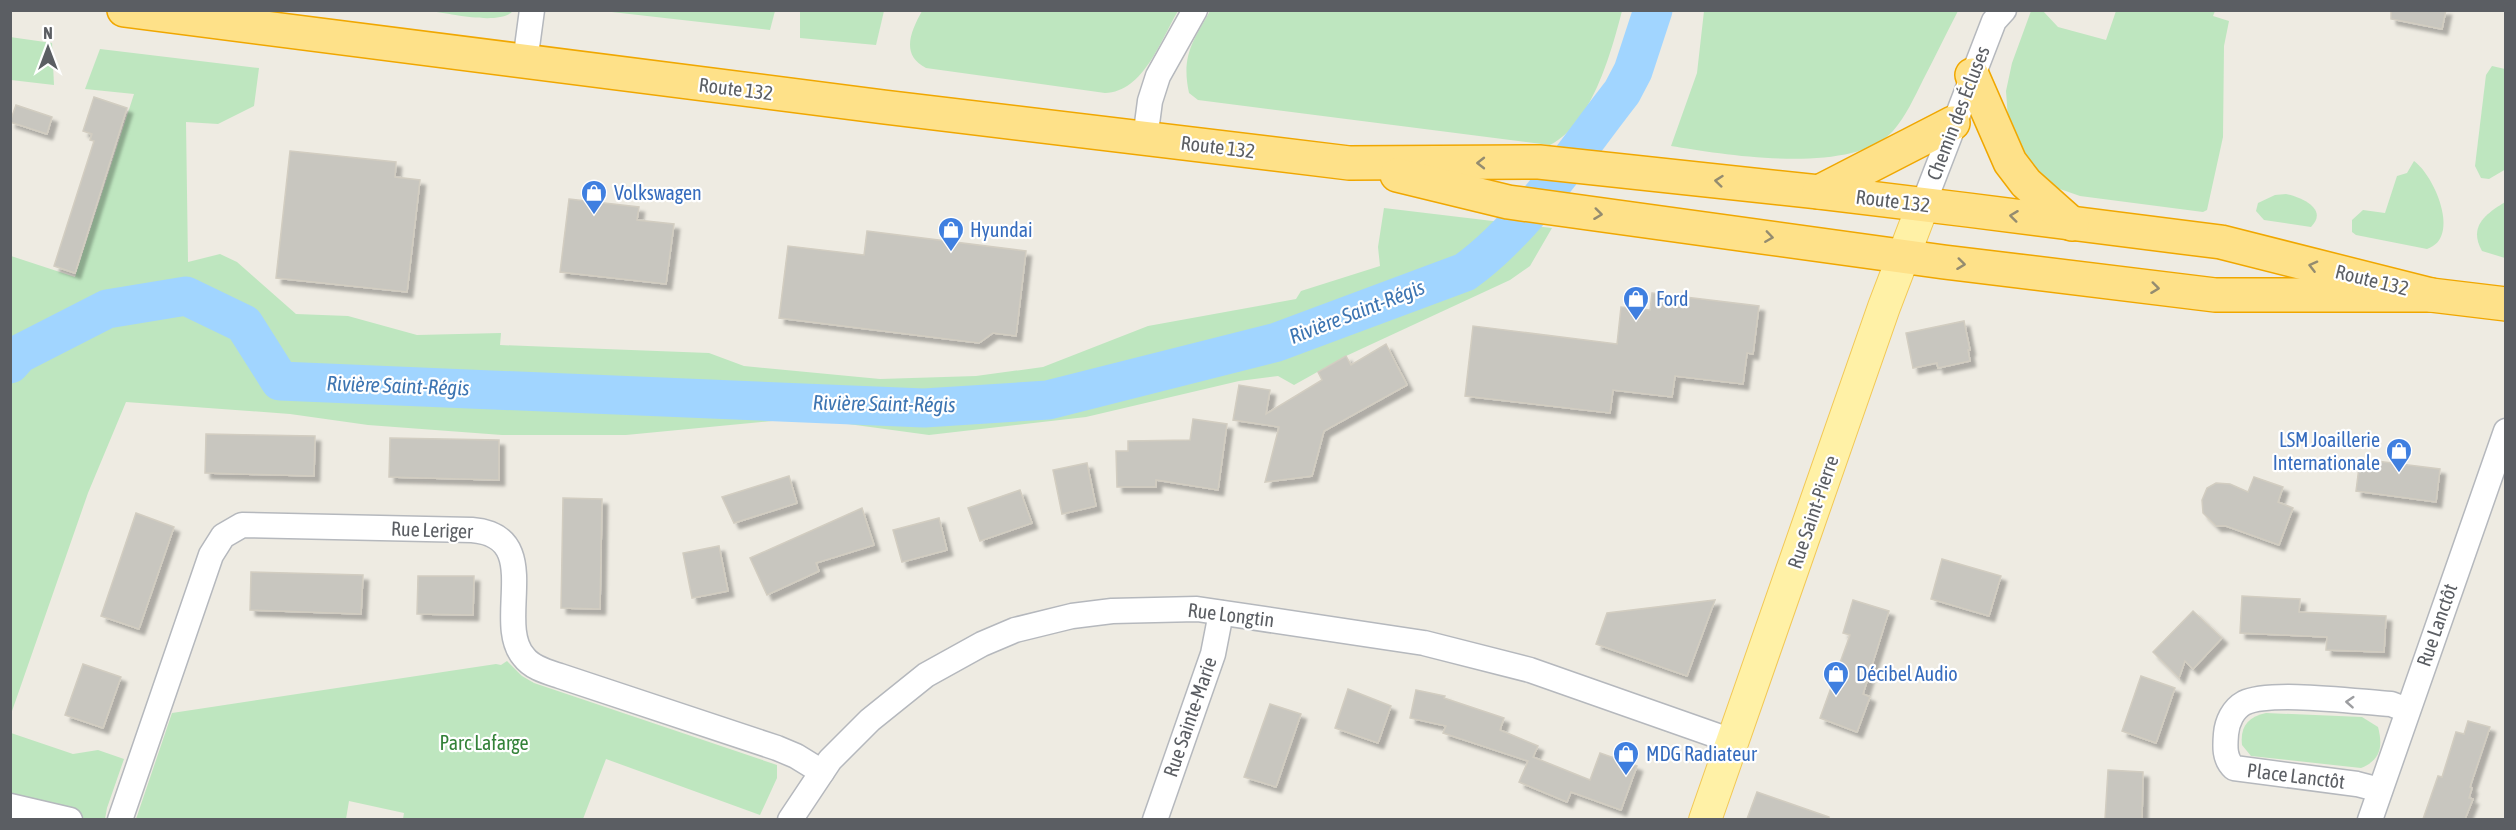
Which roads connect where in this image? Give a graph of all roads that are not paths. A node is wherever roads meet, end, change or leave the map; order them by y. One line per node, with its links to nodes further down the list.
1 (124, 10): 5 (highway, Route 132)
2 (532, 10): 5 (street)
3 (1195, 10): 8 (street)
4 (1997, 14): 6 (street, Chemin des Écluses)
5 (525, 62): 8 (highway, Route 132)
6 (1972, 75): 7 (street, Chemin des Écluses); 12 (highway)
7 (1953, 123): 10 (highway); 11 (street, Chemin des Écluses)
8 (1145, 139): 9 (highway, Route 132)
9 (1349, 163): 10 (highway, Route 132, one-way to 9); 13 (highway, Route 132, one-way to 13)
10 (1819, 192): 11 (highway, Route 132)
11 (1923, 205): 12 (highway, Route 132, one-way to 11); 13 (main road, Rue Saint-Pierre)
12 (2072, 224): 14 (highway, Route 132, one-way to 12)
13 (1903, 256): 14 (highway, Route 132, one-way to 14); 19 (main road, Rue Saint-Pierre)
14 (2431, 295): 15 (highway, Route 132)
15 (2505, 304)
16 (2505, 431): 18 (street, Rue Lanctôt)
17 (1221, 613): 19 (street, Rue Longtin); 20 (street, Rue Longtin); 26 (street, Rue Sainte-Marie)
18 (2407, 710): 21 (street, Rue Lanctôt); 21 (street, Place Lanctôt, one-way to 21)
19 (1732, 741): 27 (main road, Rue Saint-Pierre)
20 (822, 772): 24 (street, Rue Leriger); 25 (street, Rue Longtin)
21 (2380, 790): 28 (street, Rue Lanctôt)
22 (10, 806): 23 (street)
23 (70, 819)
24 (120, 819)
25 (790, 819)
26 (1155, 819)
27 (1705, 819)
28 (2370, 819)

